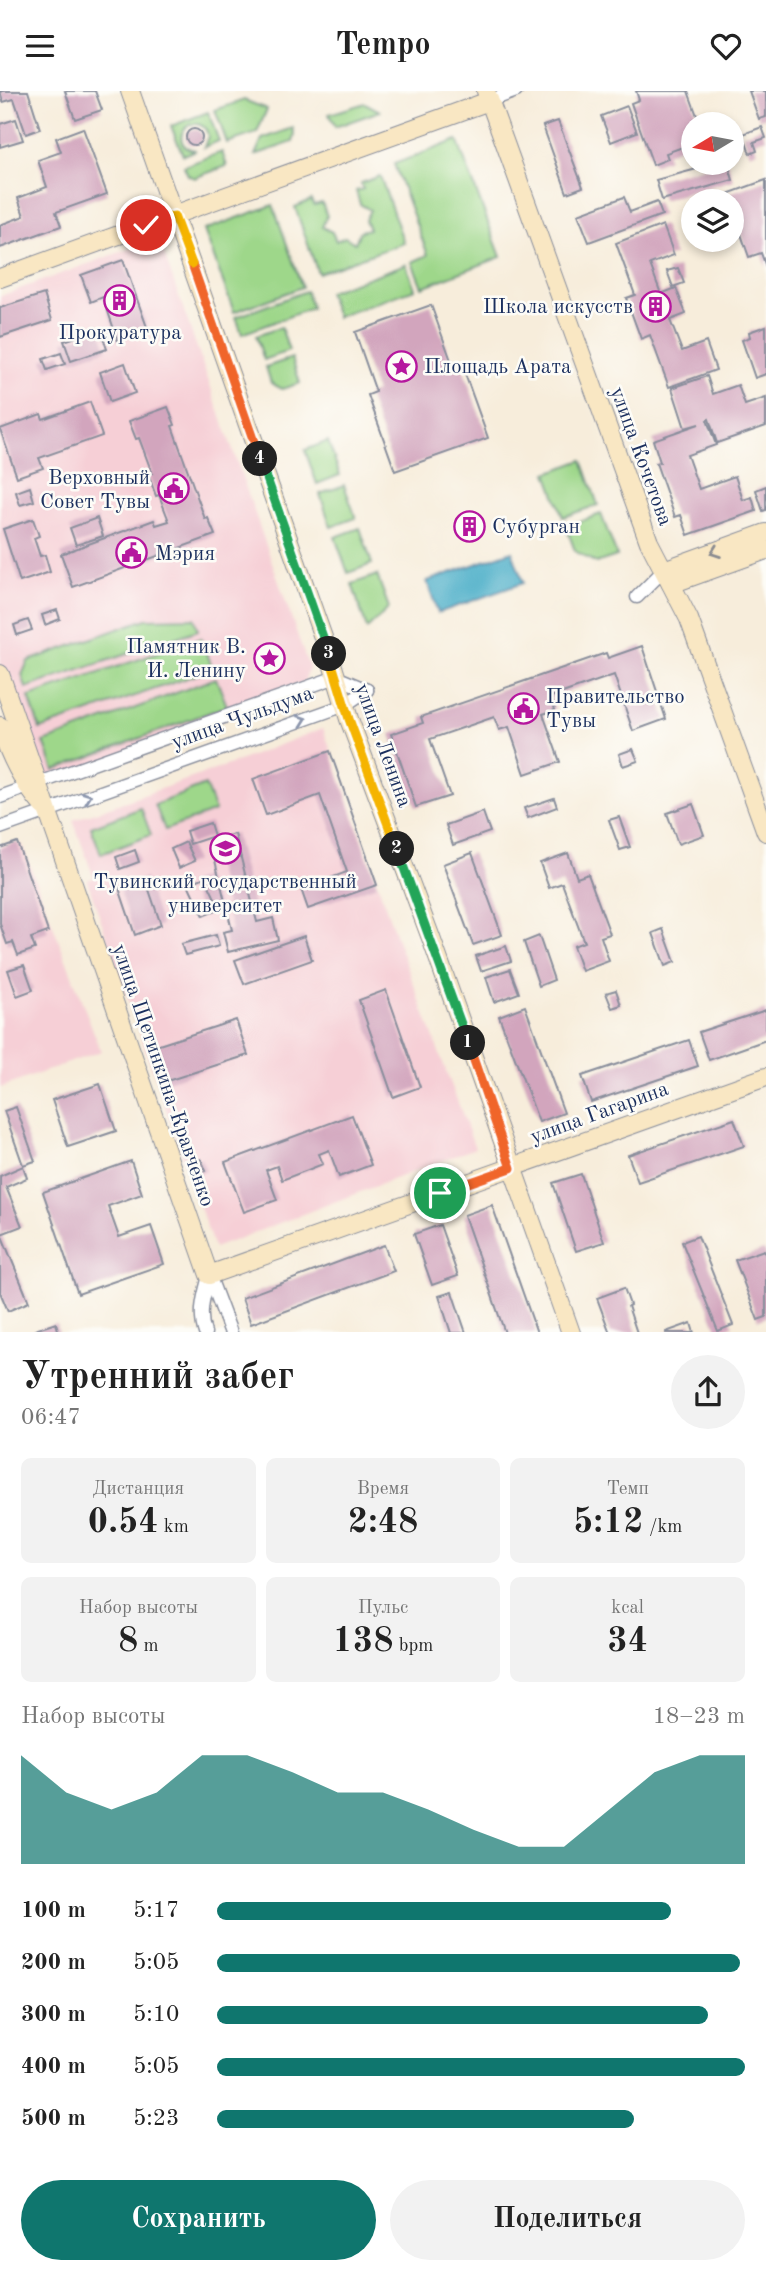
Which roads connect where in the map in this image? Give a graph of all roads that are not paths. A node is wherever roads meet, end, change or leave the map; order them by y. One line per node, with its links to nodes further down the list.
1 (130, 91): 4 (street, улица Ленина)
2 (516, 91): 3 (street)
3 (487, 96): 4 (street); 8 (street, улица Кочетова)
4 (174, 216): 5 (street); 10 (street, улица Ленина)
5 (0, 278)
6 (766, 533): 8 (street, one-way to 8)
7 (766, 550): 8 (street)
8 (668, 577): 17 (street, улица Кочетова)
9 (0, 674): 13 (street, улица Щетинкина-Кравченко)
10 (336, 677): 11 (street, улица Ленина); 11 (street, улица Чульдума); 13 (street, улица Чульдума)
11 (345, 705): 15 (street, улица Чульдума, one-way to 11); 19 (street, улица Ленина)
12 (0, 726): 13 (street, улица Щетинкина-Кравченко)
13 (33, 785): 14 (street, улица Чульдума); 15 (street, улица Щетинкина-Кравченко)
14 (0, 797)
15 (47, 811): 16 (street, улица Чульдума); 20 (street, улица Щетинкина-Кравченко)
16 (0, 828)
17 (766, 832)
18 (766, 1077): 19 (street, улица Гагарина)
19 (511, 1168): 20 (street, улица Гагарина); 23 (street, улица Ленина)
20 (209, 1275): 21 (street); 22 (street, улица Щетинкина-Кравченко)
21 (205, 1332)
22 (231, 1332)
23 (571, 1332)

